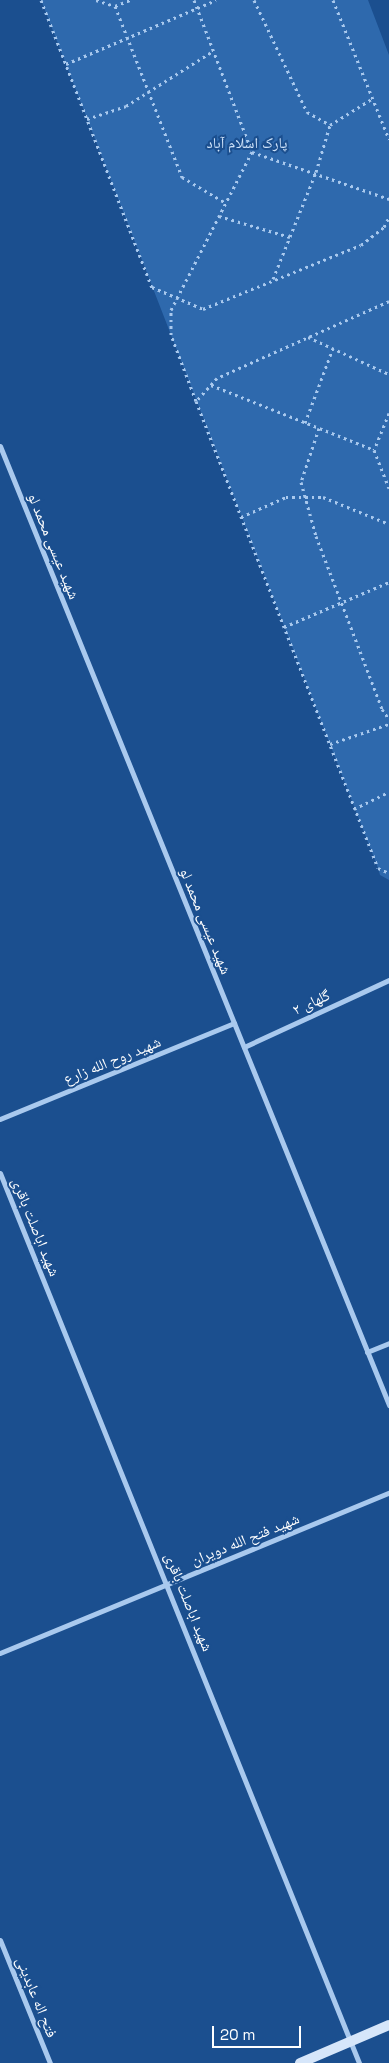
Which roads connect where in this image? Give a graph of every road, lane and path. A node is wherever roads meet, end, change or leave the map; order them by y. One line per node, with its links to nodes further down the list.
1 (41, 0): 12 (path)
2 (96, 0): 8 (path)
3 (130, 0): 8 (path)
4 (194, 0): 9 (path)
5 (216, 0): 9 (path)
6 (254, 0): 16 (path)
7 (333, 0): 14 (path)
8 (115, 6): 10 (path)
9 (197, 8): 10 (path); 11 (path)
10 (127, 38): 12 (path); 13 (path)
11 (213, 50): 13 (path); 18 (path)
12 (66, 64): 15 (path)
13 (148, 89): 15 (path); 21 (path)
14 (373, 98): 16 (path); 17 (path)
15 (87, 119): 26 (path)
16 (330, 125): 19 (path)
17 (389, 139)
18 (252, 152): 19 (path); 21 (path)
19 (316, 172): 20 (path); 24 (path)
20 (389, 199)
21 (226, 203): 22 (path)
22 (219, 216): 24 (path); 26 (path)
23 (389, 217): 25 (path)
24 (290, 238): 25 (path)
25 (273, 280): 26 (path)
26 (176, 299): 32 (path)
27 (389, 301): 28 (path)
28 (308, 337): 29 (path); 31 (path)
29 (333, 348): 30 (path); 34 (path)
30 (389, 374)
31 (211, 385): 32 (path); 34 (path)
32 (196, 401): 40 (path)
33 (389, 413): 37 (path)
34 (305, 423): 35 (path)
35 (319, 428): 37 (path); 39 (path)
36 (0, 446): 52 (street, شهید عیسی محمد لو)
37 (374, 450): 38 (path)
38 (389, 488)
39 (304, 498): 40 (path); 41 (path); 43 (path)
40 (241, 517): 44 (path)
41 (389, 524)
42 (389, 582): 43 (path)
43 (341, 602): 44 (path); 45 (path)
44 (284, 626): 47 (path)
45 (389, 718)
46 (389, 724): 47 (path)
47 (330, 744): 49 (path)
48 (389, 792): 49 (path)
49 (354, 809): 50 (path)
50 (389, 873)
51 (389, 980): 53 (street, گلهای ۲)
52 (234, 1024): 53 (street, شهید عیسی محمد لو); 54 (street, شهید روح الله زارع)
53 (244, 1047): 57 (street, شهید عیسی محمد لو)
54 (0, 1120)
55 (0, 1173): 60 (street, شهید اباصلت باقری)
56 (389, 1343): 57 (street)
57 (367, 1352): 58 (street, شهید عیسی محمد لو)
58 (389, 1405)
59 (389, 1493): 60 (street, شهید فتح الله دویران)
60 (168, 1584): 61 (street, شهید فتح الله دویران); 64 (street, شهید اباصلت باقری)
61 (0, 1653)
62 (0, 1940): 65 (street, فتح اله عابدینی)
63 (389, 2025): 64 (street)
64 (351, 2041): 66 (street); 67 (street, شهید اباصلت باقری)
65 (50, 2063)
66 (300, 2063)
67 (360, 2063)

